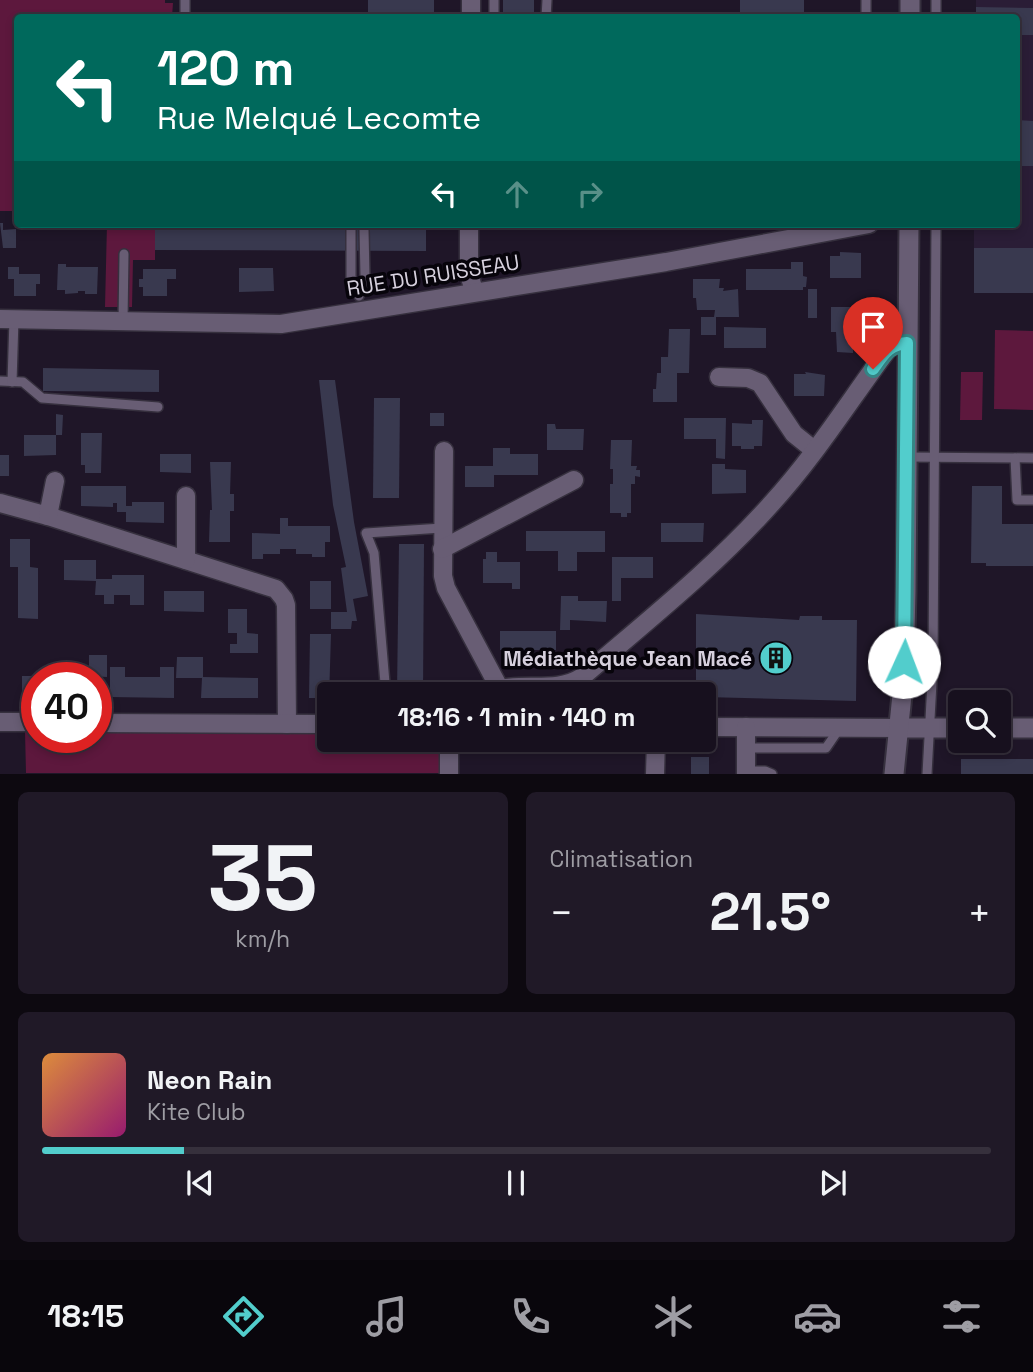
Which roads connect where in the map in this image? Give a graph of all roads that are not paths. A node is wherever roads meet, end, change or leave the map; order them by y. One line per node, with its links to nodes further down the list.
1 (469, 228): 8 (street)
2 (846, 228): 8 (street, RUE DU RUISSEAU)
3 (909, 228): 12 (street)
4 (936, 228): 20 (lane)
5 (351, 230): 9 (lane)
6 (365, 230): 9 (lane)
7 (124, 254): 11 (lane)
8 (474, 291): 9 (street, RUE DU RUISSEAU)
9 (361, 303): 11 (street, RUE DU RUISSEAU)
10 (7, 319): 11 (street, RUE DU RUISSEAU); 15 (lane)
11 (123, 321)
12 (907, 343): 17 (street); 19 (street)
13 (719, 377): 17 (street)
14 (0, 382): 15 (lane)
15 (12, 382): 16 (lane)
16 (158, 407)
17 (814, 450): 34 (street)
18 (444, 451): 29 (street)
19 (908, 457): 20 (lane); 43 (street)
20 (933, 457): 21 (lane); 44 (lane)
21 (1015, 458): 22 (lane); 26 (lane)
22 (1033, 458)
23 (574, 480): 30 (street)
24 (55, 481): 28 (street)
25 (186, 496): 31 (street)
26 (1033, 500)
27 (0, 503): 28 (street)
28 (48, 516): 31 (street)
29 (442, 528): 30 (street); 32 (lane)
30 (442, 549): 33 (street)
31 (186, 560): 38 (street)
32 (385, 682)
33 (496, 682)
34 (574, 682)
35 (0, 722): 36 (street)
36 (21, 722)
37 (112, 723): 38 (street)
38 (287, 724): 39 (street)
39 (317, 724)
40 (716, 727): 41 (street)
41 (746, 727): 42 (street); 48 (street)
42 (840, 728): 43 (street); 48 (lane)
43 (899, 728): 44 (street); 55 (street)
44 (928, 728): 45 (street); 56 (lane)
45 (948, 728)
46 (1011, 728): 47 (street)
47 (1033, 728)
48 (746, 748): 51 (street)
49 (449, 752): 52 (street)
50 (656, 752): 53 (street)
51 (746, 772): 54 (lane)
52 (449, 774)
53 (655, 774)
54 (772, 774)
55 (894, 774)
56 (927, 774)

